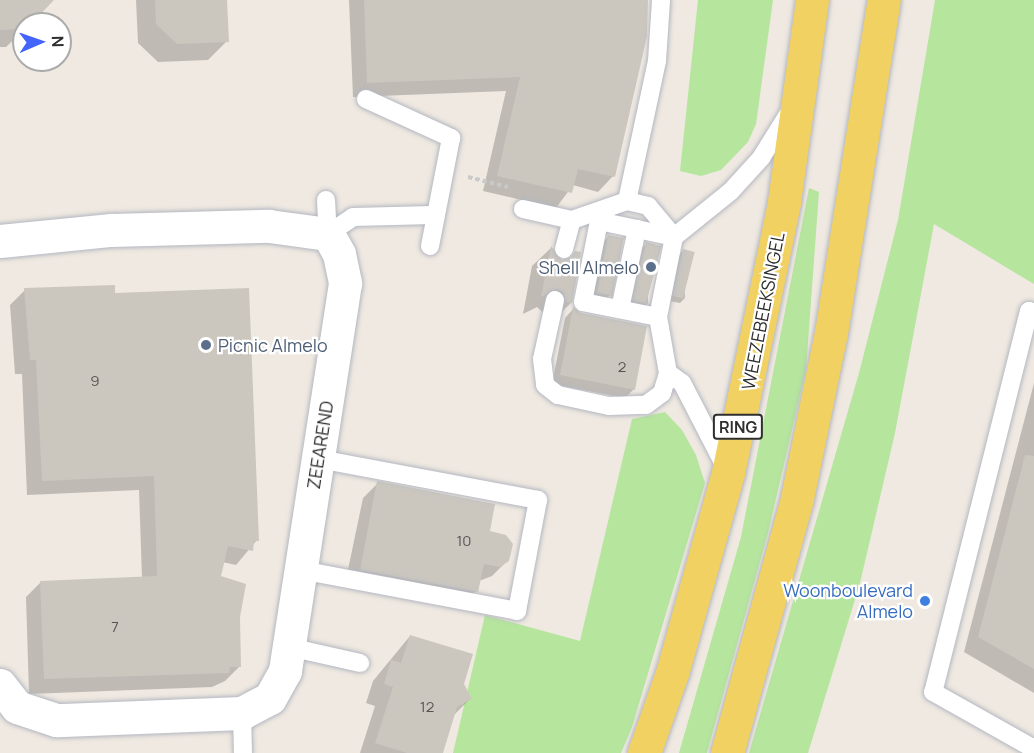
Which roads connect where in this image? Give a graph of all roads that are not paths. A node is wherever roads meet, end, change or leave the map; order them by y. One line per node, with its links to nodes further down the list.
1 (661, 0): 7 (lane)
2 (812, 0): 4 (main road, WEEZEBEEKSINGEL / RING)
3 (884, 0): 32 (main road)
4 (801, 93): 13 (lane); 23 (main road, WEEZEBEEKSINGEL / RING)
5 (366, 99): 9 (lane)
6 (326, 200): 12 (lane)
7 (627, 201): 10 (lane); 13 (lane)
8 (523, 209): 10 (lane)
9 (434, 215): 12 (lane); 15 (lane)
10 (572, 220): 16 (lane)
11 (637, 229): 13 (lane); 18 (lane); 18 (lane)
12 (328, 234): 14 (street); 22 (street, ZEEAREND)
13 (674, 237): 20 (lane)
14 (0, 241)
15 (430, 246)
16 (564, 249)
17 (555, 300): 21 (lane)
18 (620, 309): 20 (lane)
19 (1034, 313): 29 (lane)
20 (658, 317): 21 (lane)
21 (668, 373): 23 (lane)
22 (318, 459): 24 (street, ZEEAREND); 24 (lane)
23 (728, 473): 31 (main road, WEEZEBEEKSINGEL / RING)
24 (301, 570): 25 (street, ZEEAREND)
25 (289, 647): 26 (lane); 28 (street, ZEEAREND)
26 (360, 663)
27 (0, 685): 28 (street, ZEEAREND)
28 (242, 712): 30 (lane)
29 (1034, 748)
30 (243, 753)
31 (644, 753)
32 (727, 753)

